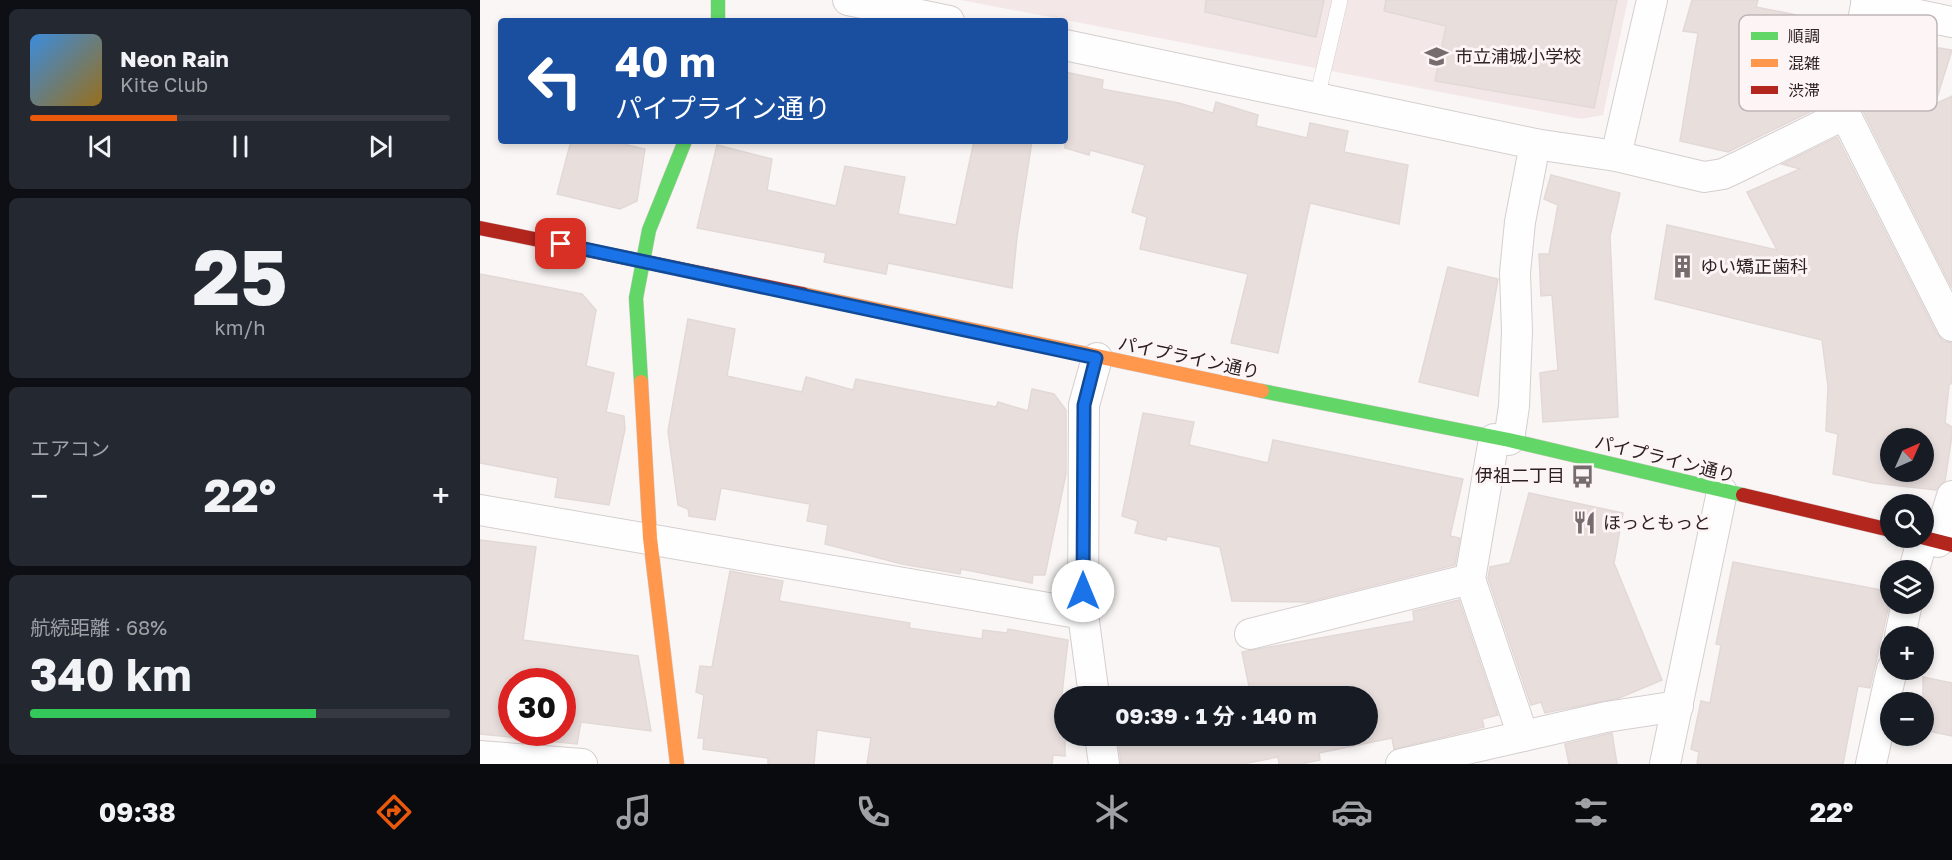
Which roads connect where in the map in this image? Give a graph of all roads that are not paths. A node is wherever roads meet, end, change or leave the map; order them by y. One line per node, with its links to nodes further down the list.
1 (718, 0): 7 (main road)
2 (848, 0): 8 (street)
3 (1340, 0): 12 (lane)
4 (1652, 0): 17 (street)
5 (1867, 2): 6 (street)
6 (1922, 15)
7 (718, 18)
8 (935, 18)
9 (1937, 18): 10 (street)
10 (1952, 22)
11 (1068, 46): 12 (street)
12 (1317, 98): 16 (street)
13 (1846, 111): 14 (street)
14 (1845, 114): 17 (street); 20 (street)
15 (684, 144): 19 (main road)
16 (1535, 144): 17 (street); 22 (street)
17 (1616, 156)
18 (480, 228): 19 (main road, パイプライン通り)
19 (644, 260): 21 (main road, パイプライン通り); 27 (main road)
20 (1952, 326)
21 (1096, 358): 22 (main road, パイプライン通り); 30 (street)
22 (1501, 439): 23 (main road, パイプライン通り); 29 (street)
23 (1722, 492): 26 (main road, パイプライン通り); 34 (street)
24 (1952, 496): 28 (street)
25 (480, 510): 27 (street)
26 (1880, 528)
27 (650, 538): 30 (street); 40 (main road)
28 (1934, 538)
29 (1470, 579): 31 (street); 35 (street)
30 (1083, 614): 33 (street)
31 (1250, 634)
32 (1890, 680): 43 (street)
33 (1093, 686)
34 (1678, 706): 35 (street); 42 (street)
35 (1523, 736): 38 (street)
36 (1102, 746): 41 (street)
37 (480, 756): 39 (street)
38 (1415, 762)
39 (582, 764)
40 (677, 764)
41 (1104, 764)
42 (1665, 764)
43 (1871, 764)

